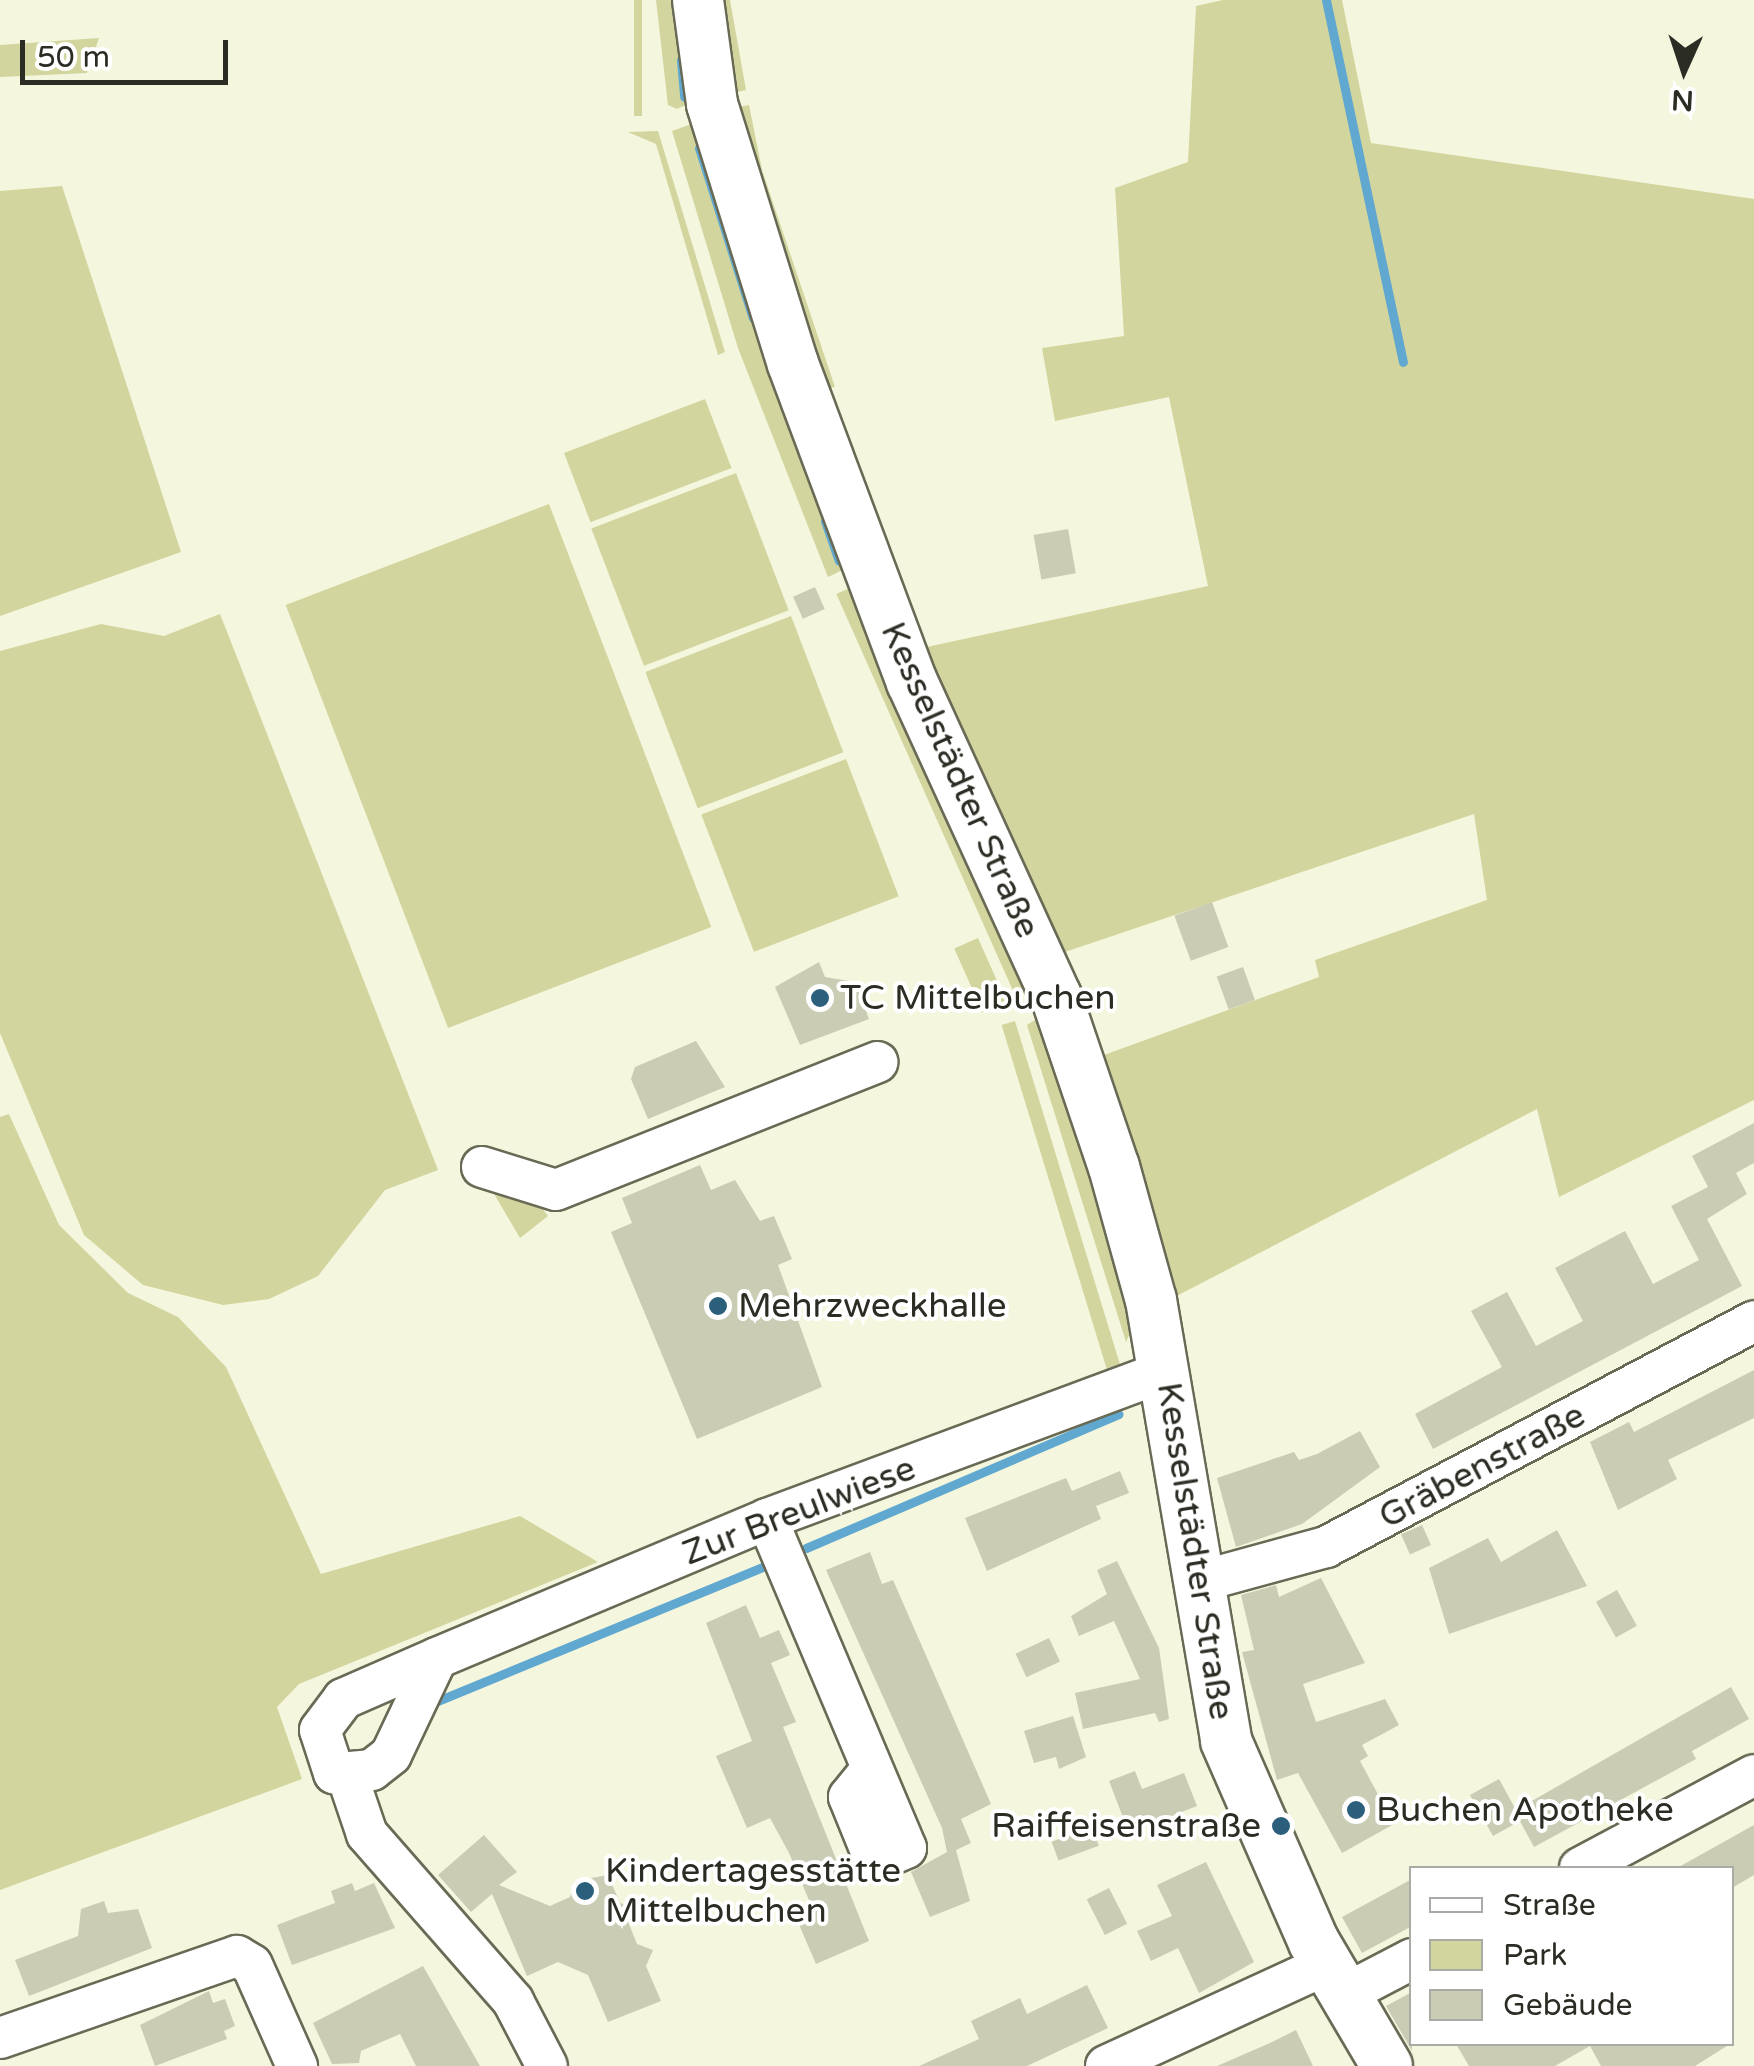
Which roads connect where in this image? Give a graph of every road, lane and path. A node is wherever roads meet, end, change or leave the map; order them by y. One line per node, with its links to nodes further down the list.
1 (698, 0): 5 (main road, Kesselstädter Straße)
2 (877, 1062): 3 (street)
3 (482, 1168)
4 (1754, 1321): 7 (street, Gräbenstraße)
5 (1165, 1371): 6 (street, Zur Breulwiese); 7 (main road, Kesselstädter Straße)
6 (767, 1519): 8 (street, Zur Breulwiese); 9 (street)
7 (1198, 1582): 14 (main road, Kesselstädter Straße)
8 (437, 1658): 10 (street); 10 (street, Zur Breulwiese)
9 (872, 1769)
10 (347, 1774): 17 (street)
11 (1754, 1775): 12 (street)
12 (1584, 1866)
13 (1409, 1959): 14 (street)
14 (1334, 1980): 18 (street); 19 (main road, Kesselstädter Straße)
15 (0, 2038): 16 (street)
16 (297, 2066)
17 (546, 2066)
18 (1106, 2066)
19 (1387, 2066)

